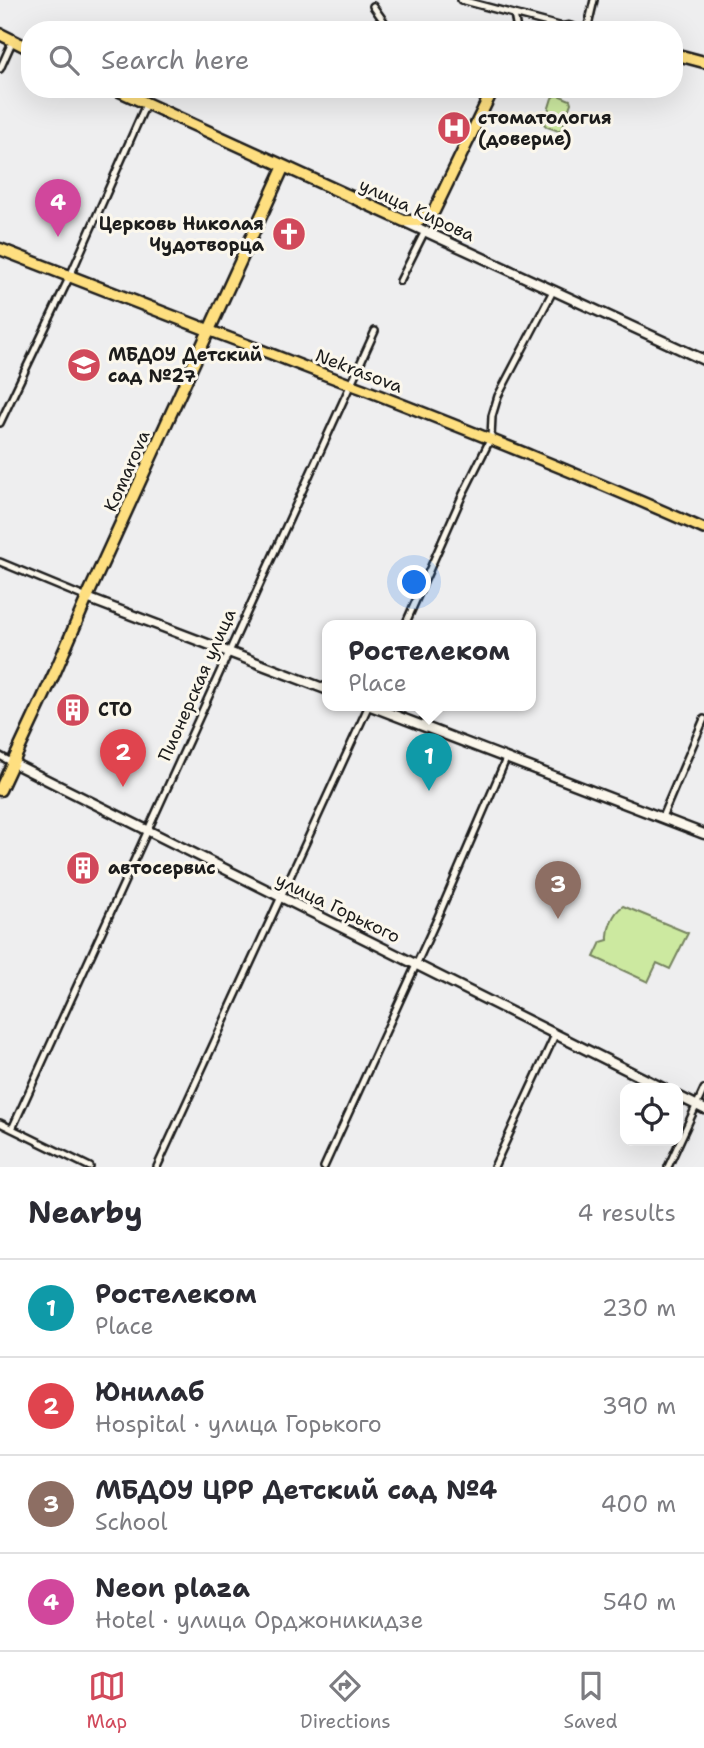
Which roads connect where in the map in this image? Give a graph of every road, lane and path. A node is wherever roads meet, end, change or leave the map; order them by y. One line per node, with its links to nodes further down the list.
1 (460, 0): 4 (street)
2 (594, 0): 8 (street)
3 (373, 6): 5 (street)
4 (514, 14): 6 (street); 7 (street)
5 (384, 21)
6 (515, 21)
7 (539, 21)
8 (589, 21)
9 (0, 34): 10 (highway)
10 (13, 40): 11 (highway); 14 (street)
11 (21, 44)
12 (683, 56): 13 (highway)
13 (704, 62)
14 (0, 69)
15 (134, 98): 17 (highway, улица Кирова)
16 (490, 98): 19 (highway)
17 (146, 104): 18 (highway, улица Кирова); 23 (street)
18 (284, 166): 20 (highway, улица Кирова); 26 (highway, Komarova)
19 (434, 211): 20 (highway); 21 (main road)
20 (404, 221): 21 (main road, улица Кирова)
21 (425, 231): 24 (street); 25 (main road, улица Кирова)
22 (0, 249): 23 (highway, Nekrasova)
23 (70, 276): 26 (highway, Nekrasova); 30 (street)
24 (400, 281)
25 (553, 291): 28 (main road, улица Кирова); 31 (street)
26 (208, 330): 29 (main road, Nekrasova); 34 (highway, Komarova)
27 (375, 331): 29 (street, Пионерская улица)
28 (704, 360)
29 (350, 384): 31 (main road, Nekrasova); 36 (street, Пионерская улица)
30 (0, 423)
31 (491, 438): 32 (main road, Nekrasova); 35 (street)
32 (704, 529)
33 (0, 562): 34 (street)
34 (87, 598): 36 (main road); 43 (highway, Komarova)
35 (407, 620)
36 (229, 652): 37 (main road); 46 (street, Пионерская улица)
37 (322, 688)
38 (366, 711): 48 (street)
39 (384, 711): 42 (main road)
40 (704, 719): 45 (street)
41 (0, 756): 43 (street, улица Горького)
42 (506, 759): 45 (main road); 49 (street)
43 (13, 763): 44 (highway, Komarova); 46 (main road, улица Горького)
44 (0, 790)
45 (662, 817): 47 (main road)
46 (148, 831): 48 (main road, улица Горького); 56 (street, Пионерская улица)
47 (704, 834)
48 (281, 898): 49 (main road, улица Горького); 58 (street)
49 (416, 964): 50 (main road, улица Горького); 59 (street)
50 (555, 1035): 51 (main road, улица Горького); 60 (street)
51 (653, 1083)
52 (704, 1089): 54 (street)
53 (683, 1098): 54 (main road)
54 (700, 1107): 61 (street)
55 (0, 1123): 56 (street)
56 (12, 1129): 57 (street)
57 (90, 1167)
58 (157, 1167)
59 (324, 1167)
60 (494, 1167)
61 (667, 1167)

